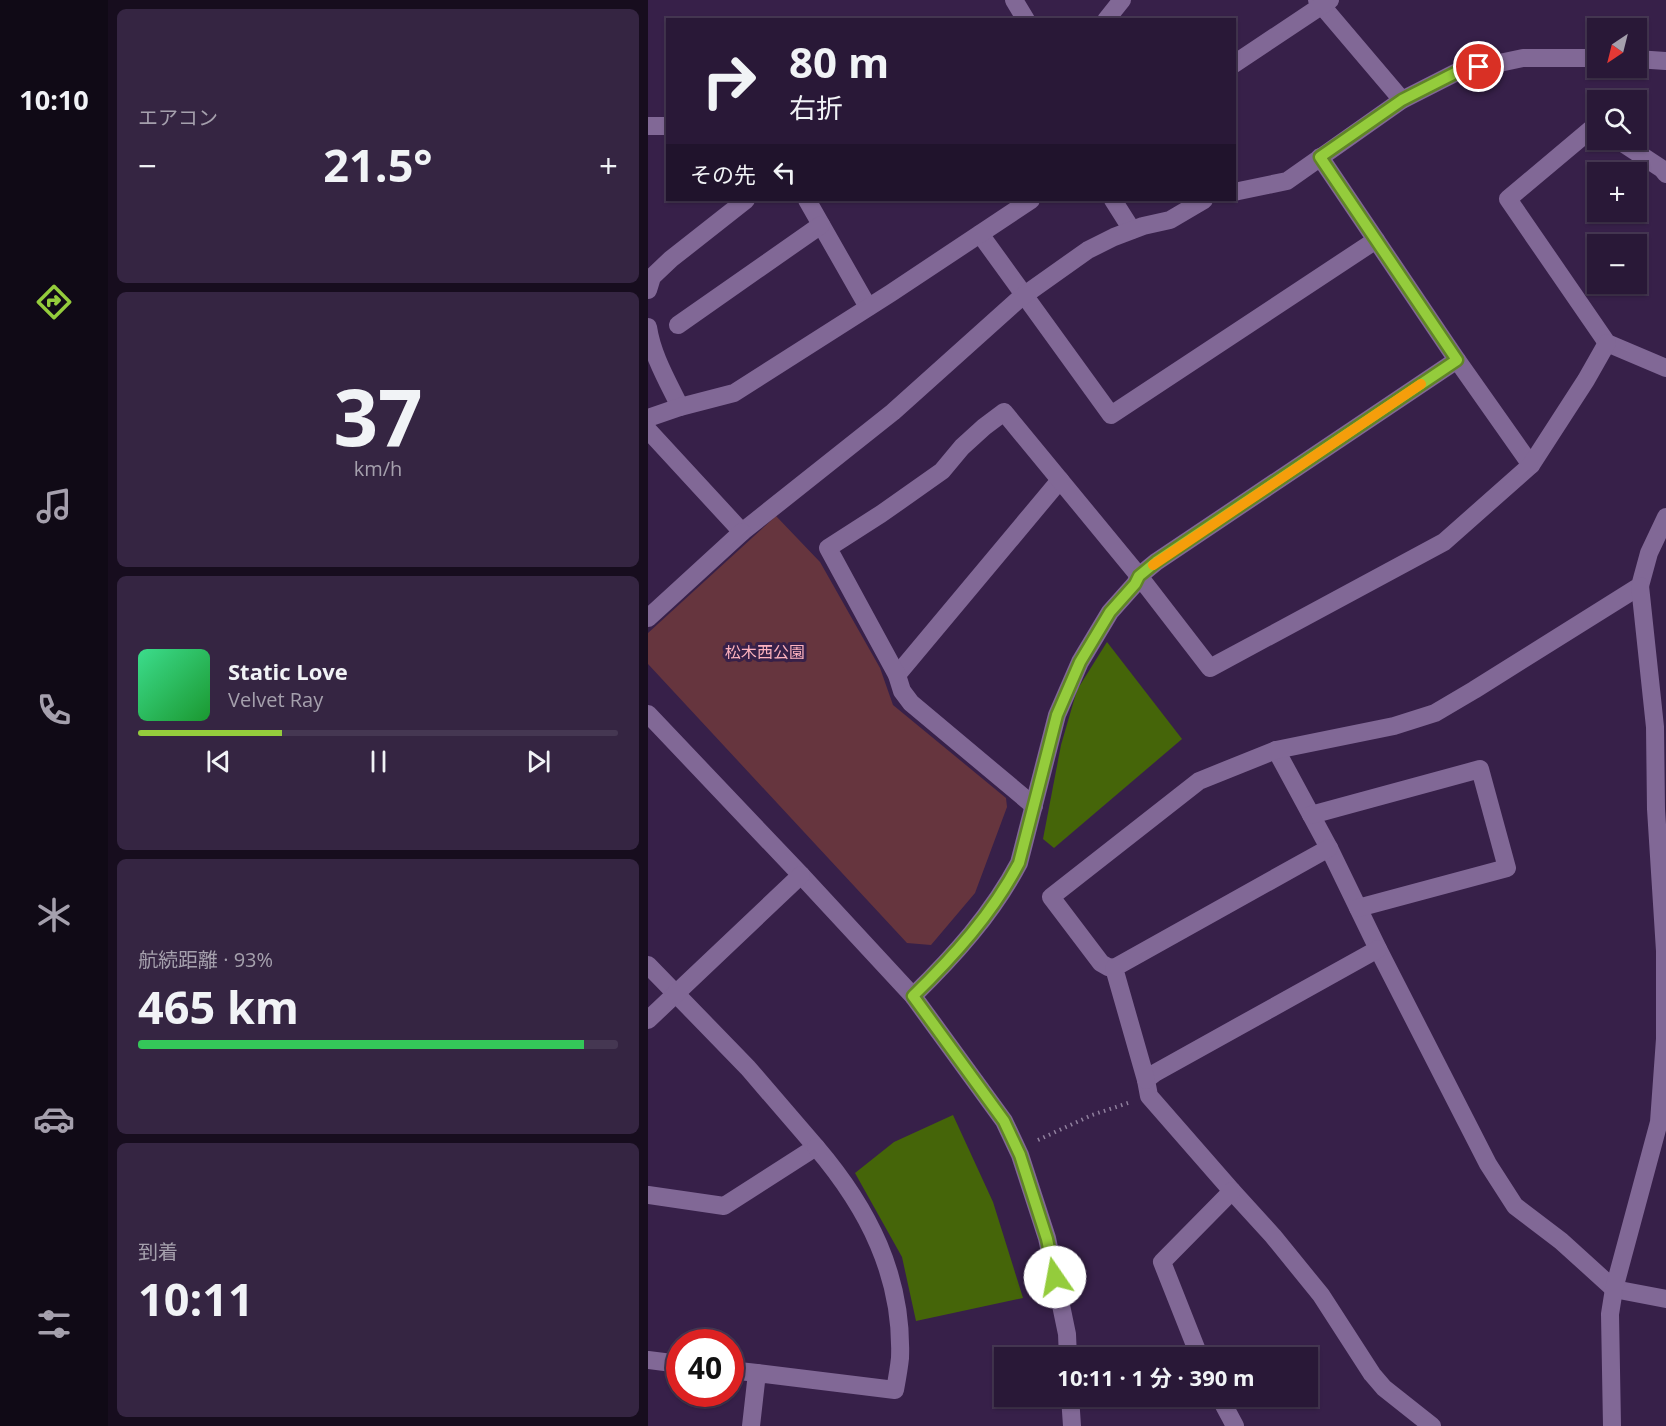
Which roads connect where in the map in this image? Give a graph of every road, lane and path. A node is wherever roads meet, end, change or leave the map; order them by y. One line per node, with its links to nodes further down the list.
1 (1014, 0): 4 (street)
2 (1122, 0): 5 (street)
3 (1324, 2): 9 (street); 10 (street)
4 (1025, 18)
5 (1108, 18)
6 (1587, 58): 10 (street)
7 (1647, 60): 8 (street)
8 (1666, 61)
9 (1236, 63)
10 (1402, 100): 15 (street)
11 (648, 126): 12 (street)
12 (666, 126)
13 (1587, 133): 32 (street)
14 (1633, 150): 16 (street)
15 (1320, 157): 17 (street); 26 (street)
16 (1666, 174)
17 (1236, 192)
18 (745, 201): 27 (street)
19 (808, 201): 23 (street)
20 (1030, 201): 25 (street)
21 (1114, 201): 24 (street)
22 (1202, 201): 24 (street)
23 (821, 225): 29 (street); 30 (street)
24 (1132, 230): 28 (street)
25 (980, 234): 28 (street); 29 (street)
26 (1376, 240): 28 (street); 33 (street)
27 (648, 290)
28 (1024, 295): 41 (street)
29 (868, 307): 35 (street)
30 (678, 325)
31 (648, 327): 35 (street)
32 (1607, 343): 34 (street); 38 (street)
33 (1457, 360): 38 (street); 42 (street)
34 (1666, 368)
35 (680, 407): 36 (street)
36 (648, 418)
37 (648, 430): 41 (street)
38 (1531, 465): 42 (street)
39 (1060, 480): 42 (street); 45 (street); 45 (street)
40 (1666, 518): 43 (street)
41 (741, 532): 44 (street)
42 (1139, 576): 48 (street)
43 (1640, 586): 47 (street); 64 (street)
44 (648, 618)
45 (897, 675): 48 (street)
46 (648, 714): 51 (street)
47 (1276, 750): 49 (street); 55 (street)
48 (1034, 806): 57 (street)
49 (1311, 815): 50 (street); 52 (street)
50 (1329, 848): 52 (street); 55 (street)
51 (801, 875): 56 (street); 57 (street)
52 (1358, 908): 53 (street)
53 (1378, 950): 59 (street); 64 (street)
54 (648, 965): 56 (street)
55 (1114, 968): 59 (street)
56 (675, 994): 58 (street); 61 (street)
57 (913, 996): 66 (street)
58 (648, 1020)
59 (1148, 1088): 60 (path); 62 (street)
60 (1037, 1140)
61 (816, 1147): 63 (street); 71 (street)
62 (1232, 1191): 67 (street); 77 (street)
63 (648, 1195)
64 (1614, 1289): 65 (street); 78 (street)
65 (1666, 1299)
66 (1068, 1347)
67 (1196, 1347)
68 (648, 1360): 69 (street)
69 (666, 1362)
70 (744, 1372): 71 (street)
71 (757, 1373): 74 (street)
72 (1071, 1407): 75 (street)
73 (1225, 1407): 76 (street)
74 (751, 1426)
75 (1072, 1426)
76 (1235, 1426)
77 (1432, 1426)
78 (1612, 1426)

